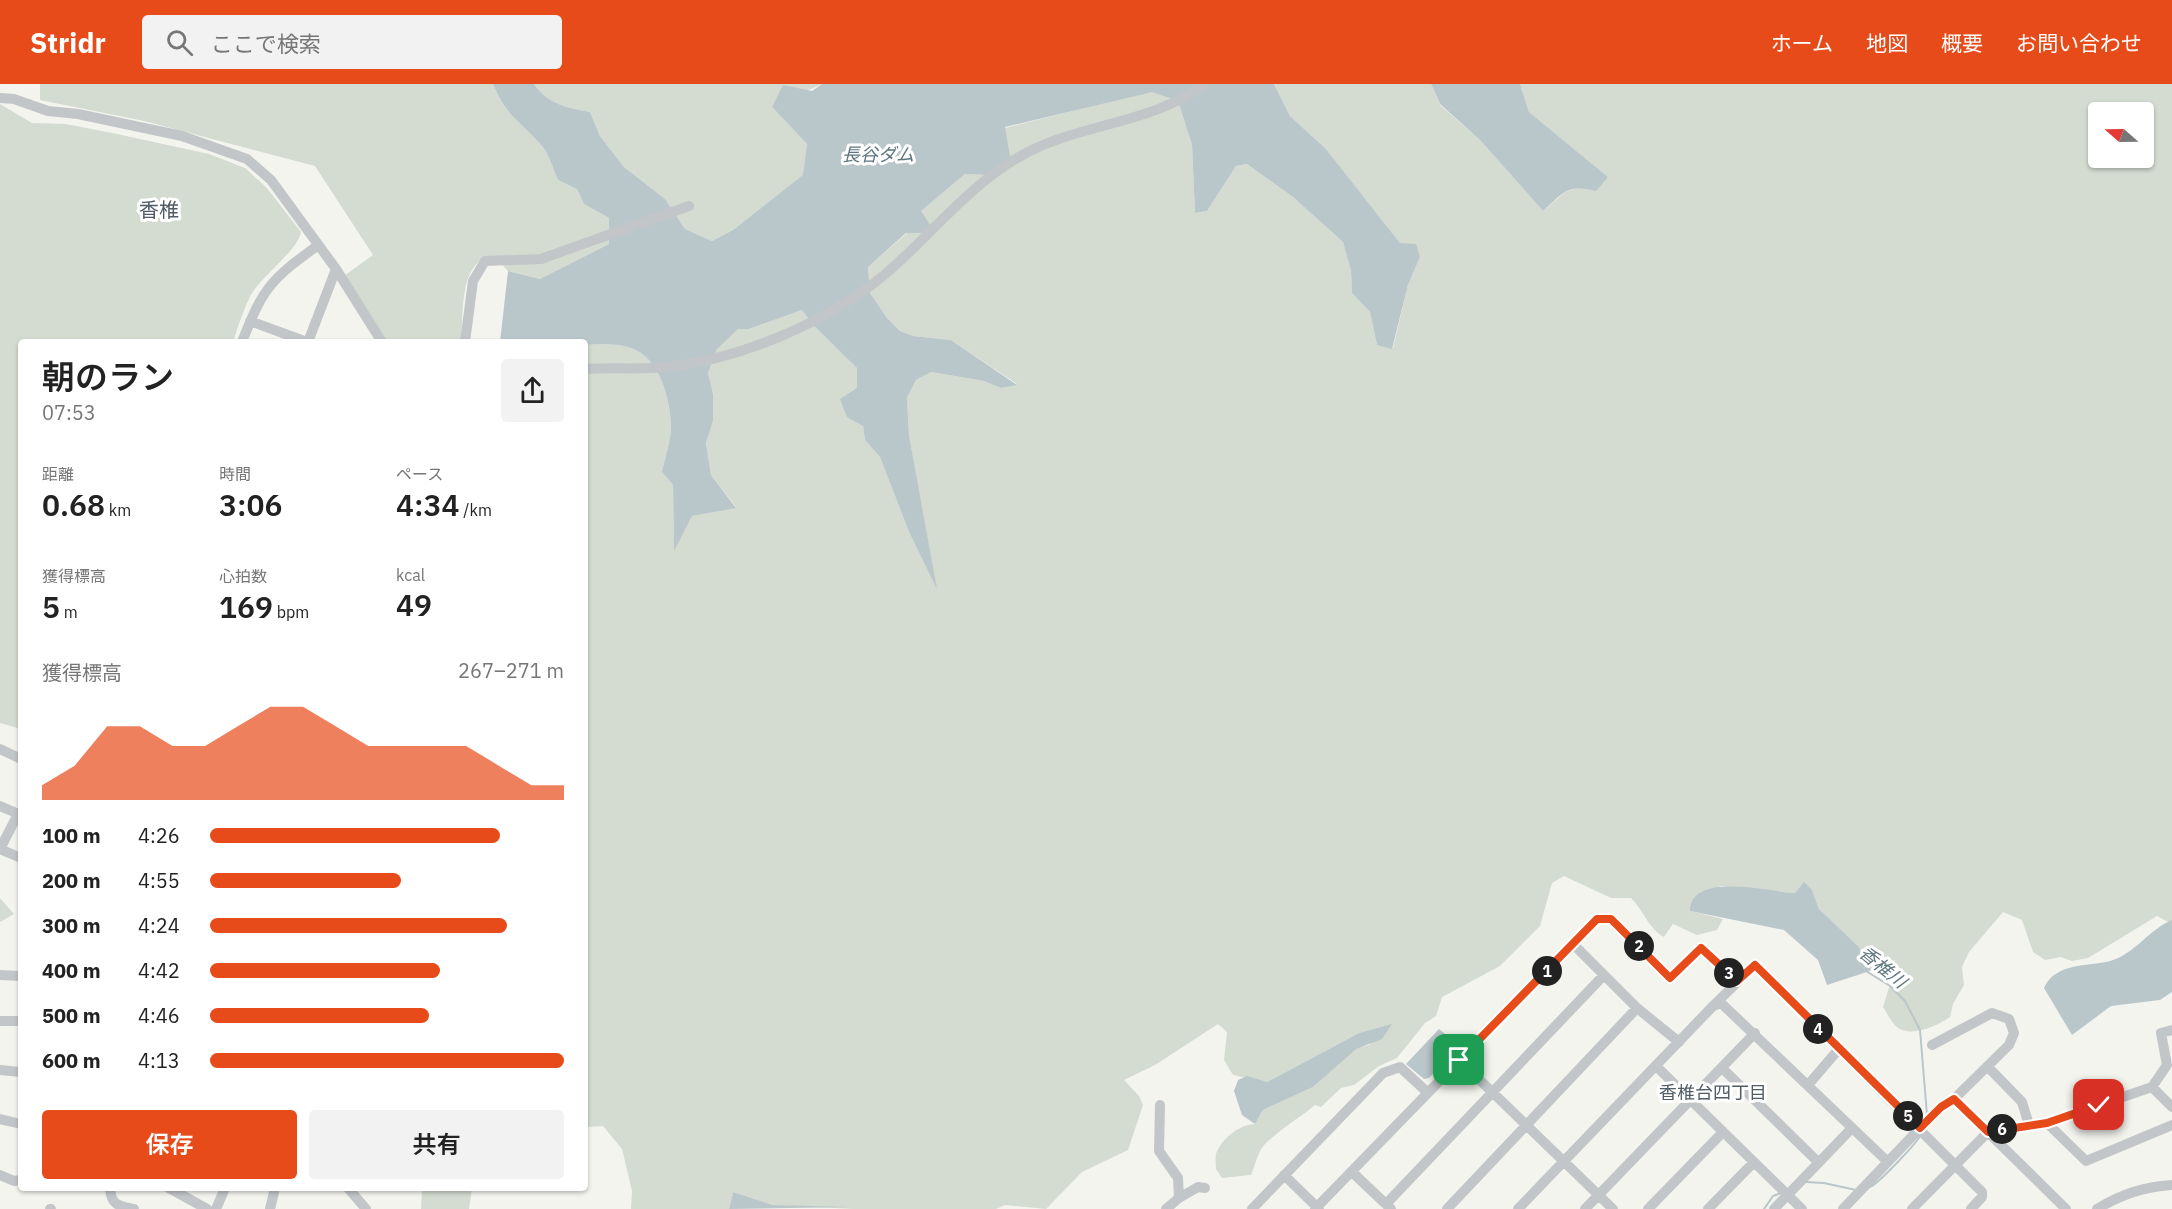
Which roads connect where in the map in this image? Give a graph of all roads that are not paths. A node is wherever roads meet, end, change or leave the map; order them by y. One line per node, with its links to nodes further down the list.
1 (1205, 84): 12 (street)
2 (0, 98): 4 (street)
3 (686, 208): 11 (street)
4 (317, 246): 5 (street); 6 (street)
5 (336, 269): 9 (street); 10 (street)
6 (250, 321): 7 (street); 8 (street)
7 (243, 339)
8 (299, 339)
9 (308, 339)
10 (380, 339)
11 (465, 339)
12 (588, 369)
13 (0, 749): 14 (street)
14 (18, 758)
15 (0, 806): 16 (street)
16 (18, 814)
17 (18, 818): 18 (street)
18 (0, 849): 19 (street)
19 (18, 857)
20 (1574, 945): 22 (street); 24 (street); 34 (street)
21 (0, 975): 23 (street)
22 (1604, 975): 26 (street); 44 (street)
23 (18, 976)
24 (1737, 981): 25 (street); 33 (street)
25 (1713, 1006): 30 (street); 31 (street)
26 (1637, 1008): 31 (street); 54 (street)
27 (0, 1021): 28 (street)
28 (18, 1021)
29 (2172, 1030): 35 (street)
30 (1755, 1033): 38 (street); 41 (street)
31 (1679, 1042): 36 (street)
32 (1932, 1045): 37 (street)
33 (1838, 1050): 41 (street); 56 (street)
34 (1459, 1060): 43 (street); 44 (street)
35 (2170, 1064): 42 (street)
36 (1656, 1066): 46 (street); 59 (street)
37 (1989, 1067): 45 (street); 52 (street)
38 (1722, 1068): 46 (street); 61 (street)
39 (0, 1070): 40 (street)
40 (18, 1072)
41 (1808, 1085): 55 (street)
42 (2152, 1087): 48 (street); 51 (street)
43 (1427, 1092): 64 (street); 66 (street)
44 (1493, 1092): 54 (street); 78 (street)
45 (1954, 1099): 56 (street); 58 (street)
46 (1690, 1100): 57 (street); 75 (street)
47 (1160, 1105): 77 (street)
48 (2172, 1107)
49 (0, 1119): 50 (street)
50 (18, 1123)
51 (2047, 1123): 52 (street); 53 (street)
52 (2029, 1125): 58 (street)
53 (2172, 1125)
54 (1527, 1126): 59 (street); 87 (street)
55 (1851, 1128): 61 (street); 62 (street)
56 (1920, 1128): 62 (street); 63 (street)
57 (1723, 1132): 60 (street); 91 (street)
58 (1988, 1132): 63 (street); 98 (street)
59 (1564, 1162): 75 (street); 88 (street)
60 (1754, 1162): 76 (street); 92 (street)
61 (1818, 1162): 76 (street)
62 (1888, 1162): 95 (street)
63 (1956, 1164): 96 (street); 97 (street)
64 (1352, 1172): 78 (street); 79 (street)
65 (0, 1175): 67 (street)
66 (1284, 1175): 79 (street); 86 (street)
67 (18, 1180)
68 (2172, 1185): 99 (street)
69 (1205, 1188): 77 (street)
70 (110, 1191): 80 (street)
71 (174, 1191): 81 (street)
72 (224, 1191): 82 (street)
73 (274, 1191): 83 (street)
74 (351, 1191): 84 (street)
75 (1598, 1195): 89 (street); 90 (street)
76 (1788, 1195): 93 (street); 94 (street)
77 (1179, 1198): 85 (street)
78 (1388, 1206)
79 (1317, 1208)
80 (134, 1209)
81 (207, 1209)
82 (216, 1209)
83 (270, 1209)
84 (366, 1209)
85 (1166, 1209)
86 (1252, 1209)
87 (1447, 1209)
88 (1518, 1209)
89 (1585, 1209)
90 (1613, 1209)
91 (1648, 1209)
92 (1708, 1209)
93 (1774, 1209)
94 (1802, 1209)
95 (1843, 1209)
96 (1912, 1209)
97 (1971, 1209)
98 (2066, 1209)
99 (2097, 1209)

